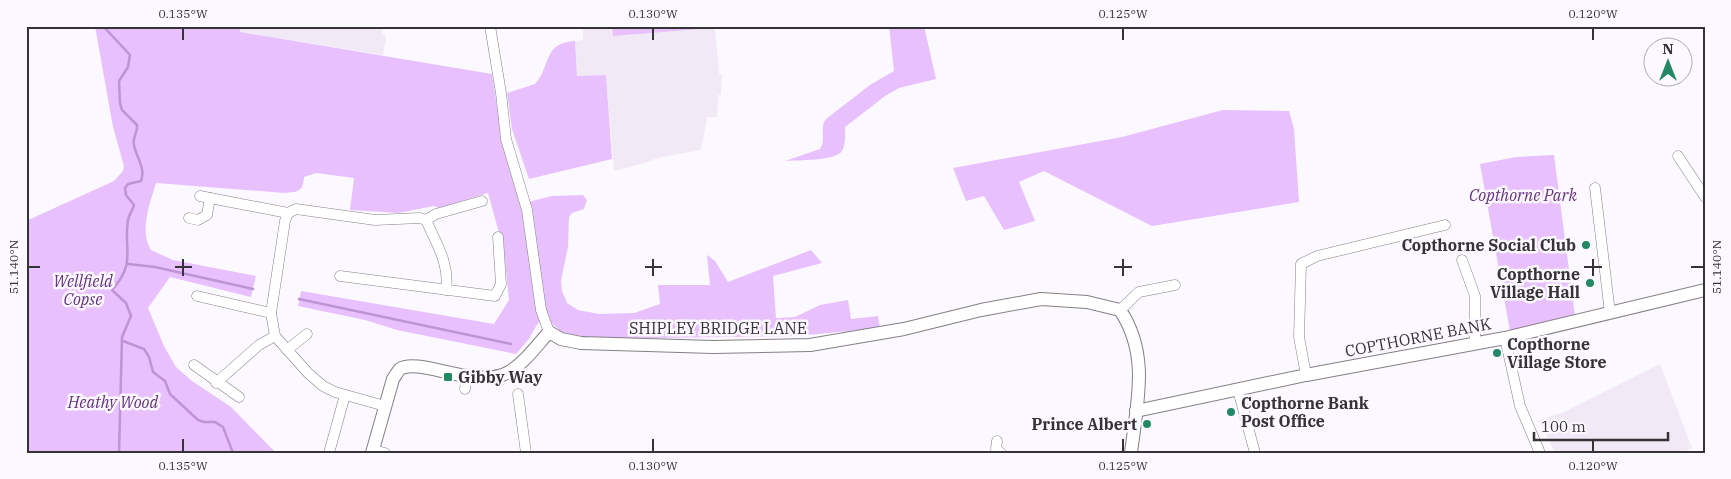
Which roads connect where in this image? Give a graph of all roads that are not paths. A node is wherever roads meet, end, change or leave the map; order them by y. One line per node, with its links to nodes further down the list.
1 (490, 26): 20 (street)
2 (1678, 156): 4 (street)
3 (1595, 188): 19 (street)
4 (1704, 195)
5 (482, 201): 8 (street)
6 (288, 213): 7 (street); 8 (street); 18 (street)
7 (189, 218)
8 (426, 220): 14 (street)
9 (1445, 225): 27 (street)
10 (498, 237): 14 (street)
11 (1461, 265): 24 (street)
12 (340, 276): 14 (street)
13 (1174, 285): 17 (street)
14 (446, 290)
15 (1705, 290): 19 (street, COPTHORNE BANK)
16 (197, 296): 18 (street)
17 (1120, 310): 20 (street, SHIPLEY BRIDGE LANE); 34 (street)
18 (271, 313): 22 (street)
19 (1610, 313): 23 (street, COPTHORNE BANK)
20 (549, 332): 33 (street)
21 (307, 334): 25 (street)
22 (275, 336): 25 (street); 28 (street)
23 (1505, 338): 24 (street, COPTHORNE BANK); 40 (street)
24 (1475, 343): 27 (street, COPTHORNE BANK)
25 (287, 350): 31 (street)
26 (194, 365): 28 (street)
27 (1306, 375): 29 (street, COPTHORNE BANK)
28 (216, 383): 32 (street)
29 (1238, 390): 34 (street, COPTHORNE BANK); 39 (street)
30 (518, 394): 37 (street)
31 (345, 395): 33 (street); 36 (street)
32 (239, 397)
33 (385, 406): 35 (street)
34 (1136, 411): 38 (street)
35 (377, 452)
36 (329, 453)
37 (526, 453)
38 (1131, 453)
39 (1254, 453)
40 (1540, 453)

